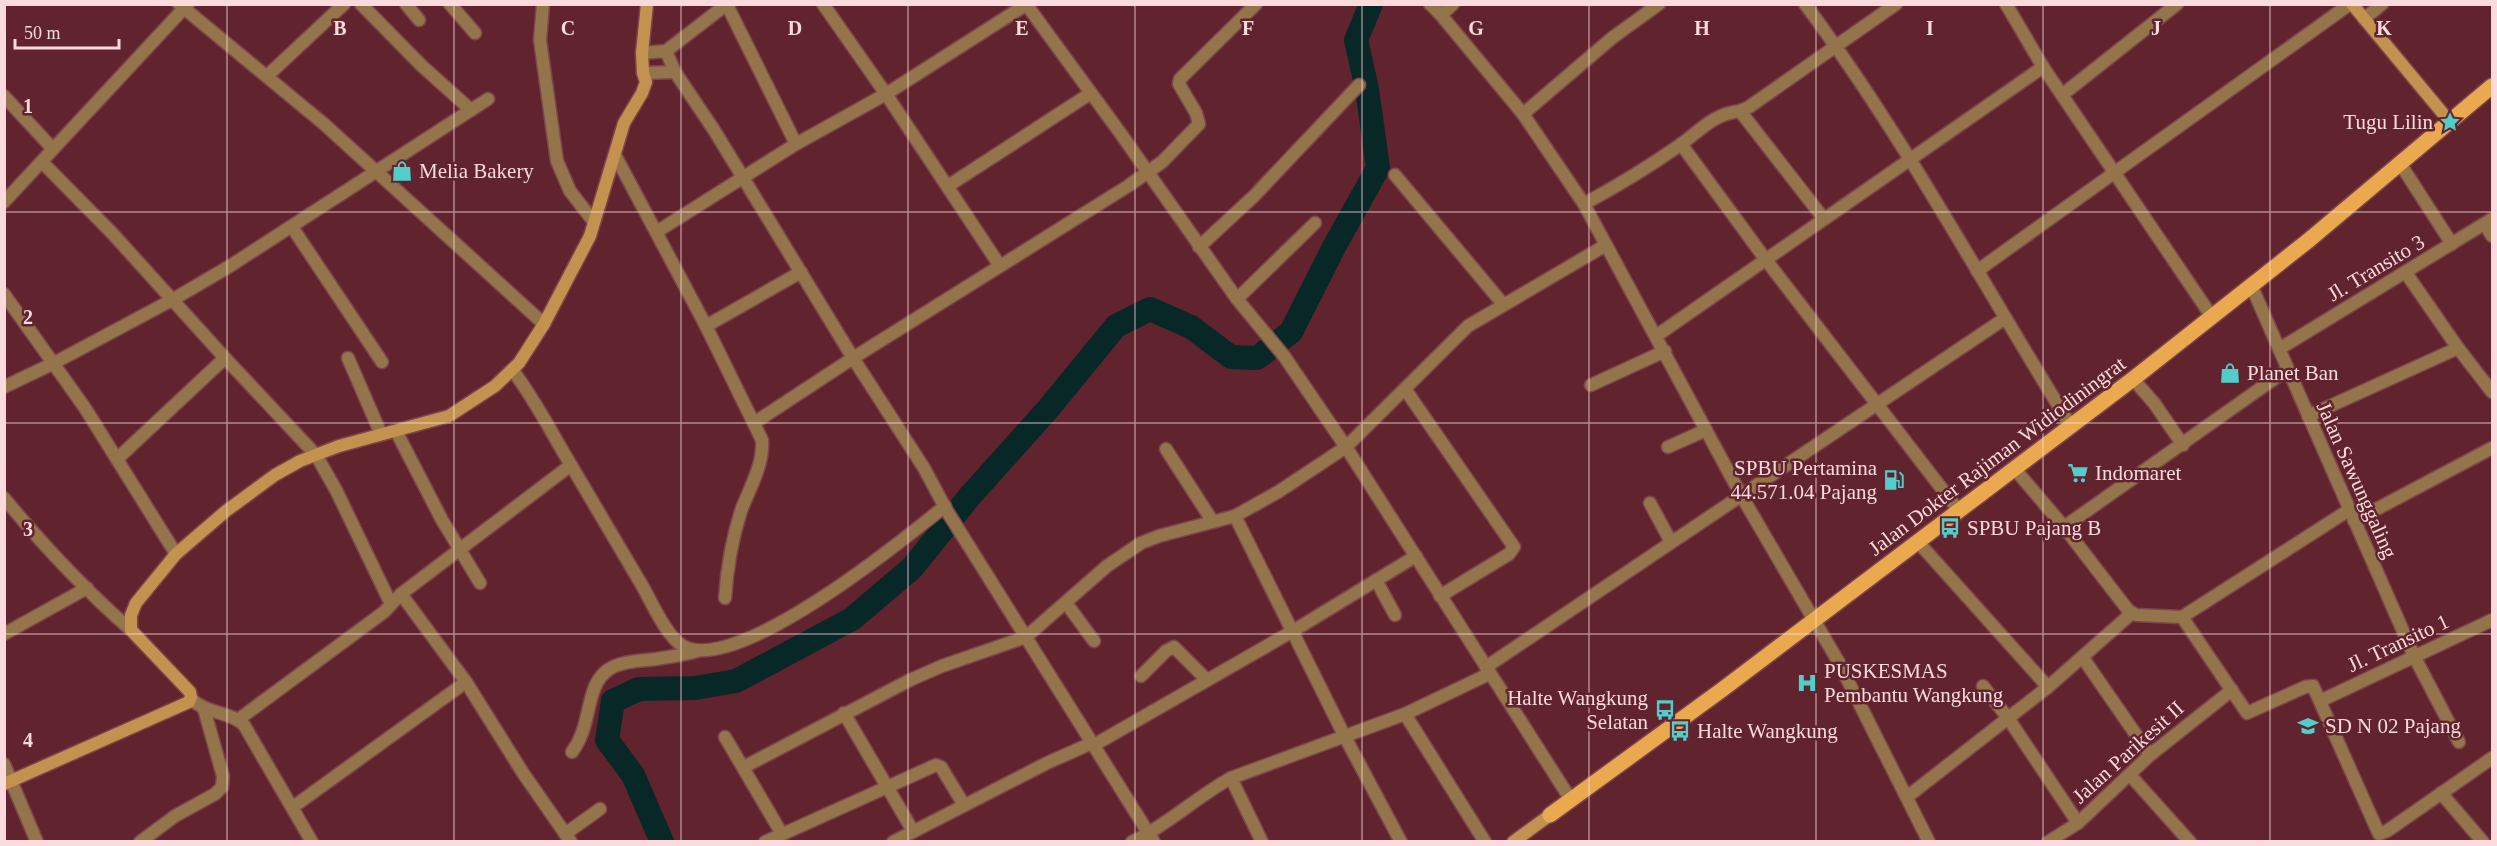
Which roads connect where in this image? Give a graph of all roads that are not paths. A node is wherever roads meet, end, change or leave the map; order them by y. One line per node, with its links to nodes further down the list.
1 (344, 4): 30 (street)
2 (361, 4): 39 (street)
3 (406, 4): 23 (street)
4 (450, 4): 24 (street)
5 (543, 4): 60 (street)
6 (647, 4): 27 (street)
7 (823, 4): 35 (street)
8 (1256, 4): 51 (street)
9 (1430, 4): 21 (street)
10 (1453, 4): 21 (street)
11 (1659, 4): 41 (street)
12 (1805, 4): 25 (street)
13 (1896, 4): 25 (street)
14 (2006, 4): 28 (street)
15 (2177, 4): 36 (street)
16 (2351, 4): 22 (street); 52 (street)
17 (2382, 4): 22 (street)
18 (727, 5): 26 (street); 43 (street)
19 (1026, 5): 34 (street); 35 (street)
20 (184, 6): 30 (street); 45 (street)
21 (1441, 15): 41 (street)
22 (2364, 19): 42 (street)
23 (419, 20)
24 (475, 33)
25 (1836, 46): 40 (street); 47 (street)
26 (666, 51): 27 (street); 29 (street)
27 (642, 53): 31 (street)
28 (2043, 68): 36 (street); 47 (street)
29 (675, 72): 31 (street); 54 (street)
30 (267, 76): 50 (street)
31 (644, 77): 46 (street)
32 (1359, 85): 67 (street)
33 (2493, 86): 42 (main road, Jalan Dokter Rajiman Widiodiningrat)
34 (1090, 93): 51 (street); 55 (street)
35 (886, 94): 43 (street); 55 (street)
36 (2062, 95): 52 (street)
37 (4, 96): 45 (street)
38 (488, 99): 39 (street)
39 (471, 110): 50 (street)
40 (1740, 111): 44 (street); 58 (street)
41 (1522, 114): 57 (street)
42 (2450, 122): 49 (main road, Jalan Dokter Rajiman Widiodiningrat)
43 (796, 144): 54 (street)
44 (1681, 144): 57 (street); 68 (street)
45 (52, 149): 48 (street)
46 (615, 155): 60 (street); 63 (street)
47 (1911, 159): 58 (street); 70 (street)
48 (42, 162): 56 (street); 76 (street)
49 (2401, 165): 65 (street); 73 (main road, Jalan Dokter Rajiman Widiodiningrat)
50 (376, 170): 62 (street); 80 (street)
51 (1148, 173): 67 (street); 69 (street)
52 (2115, 174): 70 (street); 78 (street)
53 (1395, 175): 77 (street)
54 (744, 177): 63 (street); 71 (street)
55 (948, 186): 69 (street)
56 (4, 202)
57 (1584, 204): 66 (street)
58 (1824, 219): 68 (street)
59 (2489, 221): 64 (street); 65 (street, Jl. Transito 3)
60 (594, 222): 80 (street)
61 (1316, 223): 75 (street)
62 (292, 227): 76 (street); 89 (street)
63 (658, 231): 81 (street)
64 (2493, 236)
65 (2452, 244): 72 (street, Jl. Transito 3)
66 (1606, 245): 77 (street); 82 (street)
67 (1199, 247): 75 (street)
68 (1766, 260): 82 (street); 98 (street)
69 (1000, 266): 88 (street)
70 (1977, 271): 79 (street)
71 (801, 272): 81 (street); 88 (street)
72 (2406, 273): 83 (street); 84 (street, Jl. Transito 3)
73 (2251, 285): 78 (main road, Jalan Dokter Rajiman Widiodiningrat); 84 (street, Jalan Sawunggaling)
74 (4, 294): 90 (street)
75 (1237, 299): 106 (street)
76 (172, 300): 86 (street); 90 (street)
77 (1503, 304): 96 (street)
78 (2212, 316): 93 (main road, Jalan Dokter Rajiman Widiodiningrat)
79 (2004, 319): 98 (street); 101 (street)
80 (544, 324): 92 (street)
81 (706, 326): 100 (street)
82 (1656, 336): 85 (street)
83 (2458, 348): 97 (street); 99 (street)
84 (2279, 350): 91 (street, Jalan Sawunggaling)
85 (1665, 351): 94 (street); 102 (street)
86 (225, 358): 110 (street); 111 (street)
87 (348, 358): 104 (street)
88 (853, 358): 100 (street); 117 (street)
89 (382, 362)
90 (54, 363): 95 (street); 111 (street)
91 (2288, 369): 99 (street, Jalan Sawunggaling); 105 (street)
92 (513, 371): 103 (street); 112 (street)
93 (2133, 378): 101 (main road, Jalan Dokter Rajiman Widiodiningrat); 105 (street)
94 (1591, 385)
95 (4, 387)
96 (1405, 389): 106 (street); 132 (street)
97 (2493, 392)
98 (1877, 405): 114 (street); 118 (street)
99 (2308, 416): 120 (street, Jalan Sawunggaling)
100 (754, 423): 133 (street)
101 (2071, 426): 113 (main road, Jalan Dokter Rajiman Widiodiningrat)
102 (1706, 430): 107 (street); 114 (street)
103 (396, 431): 104 (street); 125 (street)
104 (381, 434): 110 (street)
105 (2183, 445): 122 (street)
106 (1346, 447): 119 (street); 127 (street)
107 (1668, 447)
108 (2493, 448): 120 (street)
109 (1166, 449): 121 (street)
110 (316, 455): 126 (street); 135 (street)
111 (117, 459): 126 (street)
112 (571, 465): 125 (street); 146 (street)
113 (2014, 468): 118 (main road, Jalan Dokter Rajiman Widiodiningrat); 122 (street)
114 (1741, 495): 123 (street); 139 (street)
115 (4, 498): 130 (street)
116 (1650, 503): 123 (street)
117 (946, 508): 144 (street); 146 (street)
118 (1959, 510): 124 (main road, Jalan Dokter Rajiman Widiodiningrat)
119 (1235, 516): 121 (street); 142 (street)
120 (2352, 516): 138 (street); 147 (street, Jalan Sawunggaling)
121 (1213, 522): 134 (street)
122 (2064, 527): 136 (street)
123 (1671, 542): 149 (street)
124 (1918, 543): 139 (main road, Jalan Dokter Rajiman Widiodiningrat); 154 (street)
125 (459, 550): 129 (street); 131 (street)
126 (176, 554): 141 (street)
127 (1416, 556): 128 (street); 132 (street)
128 (1376, 580): 137 (street); 142 (street)
129 (480, 583)
130 (87, 588): 141 (street); 143 (street)
131 (401, 594): 135 (street); 152 (street)
132 (1440, 596): 149 (street)
133 (725, 598)
134 (1066, 603): 144 (street); 145 (street)
135 (391, 604): 162 (street)
136 (2132, 613): 138 (street); 148 (street)
137 (1395, 615)
138 (2182, 616): 155 (street)
139 (1815, 620): 177 (street); 178 (main road, Jalan Dokter Rajiman Widiodiningrat)
140 (2493, 620): 147 (street, Jl. Transito 1)
141 (131, 630): 156 (street)
142 (1293, 631): 151 (street); 164 (street)
143 (4, 634)
144 (1026, 637): 159 (street); 166 (street)
145 (1094, 641)
146 (699, 651): 167 (street)
147 (2414, 656): 157 (street, Jl. Transito 1); 165 (street, Jalan Sawunggaling)
148 (2083, 657): 154 (street); 168 (street)
149 (1487, 671): 160 (street); 178 (street)
150 (1141, 676): 151 (street)
151 (1208, 680): 166 (street)
152 (466, 682): 180 (street); 188 (street)
153 (1983, 686): 161 (street)
154 (2048, 687): 161 (street)
155 (2232, 690): 157 (street); 168 (street, Jalan Parikesit II)
156 (191, 699): 158 (street); 174 (street)
157 (2320, 701): 186 (street)
158 (204, 710): 162 (street); 190 (street)
159 (844, 713): 171 (street); 175 (street)
160 (1404, 714): 164 (street); 197 (street)
161 (2008, 718): 177 (street); 183 (street)
162 (239, 719): 180 (street)
163 (725, 737): 171 (street)
164 (1345, 737): 173 (street); 196 (street)
165 (2459, 742)
166 (1093, 744): 179 (street); 187 (street)
167 (572, 752)
168 (2150, 755): 172 (street, Jalan Parikesit II)
169 (2493, 758): 176 (street)
170 (4, 764): 174 (street)
171 (744, 767): 185 (street)
172 (2130, 775): 183 (street, Jalan Parikesit II); 201 (street)
173 (1231, 778): 187 (street); 195 (street)
174 (8, 783): 189 (street)
175 (887, 787): 179 (street); 184 (street); 185 (street)
176 (2441, 793): 186 (street); 202 (street)
177 (1908, 797): 199 (street)
178 (1571, 800): 182 (main road, Jalan Dokter Rajiman Widiodiningrat)
179 (964, 805): 184 (street)
180 (293, 807): 191 (street)
181 (600, 809): 188 (street)
182 (1550, 815): 198 (street, Jalan Dokter Rajiman Widiodiningrat)
183 (2078, 823): 200 (street, Jalan Parikesit II)
184 (913, 831): 193 (street)
185 (782, 834): 192 (street)
186 (2388, 836)
187 (1151, 837): 194 (street)
188 (568, 838)
189 (37, 842)
190 (140, 842)
191 (312, 842)
192 (765, 842)
193 (893, 842)
194 (1132, 842)
195 (1262, 842)
196 (1401, 842)
197 (1485, 842)
198 (1513, 842)
199 (1929, 842)
200 (2048, 842)
201 (2190, 842)
202 (2483, 842)

